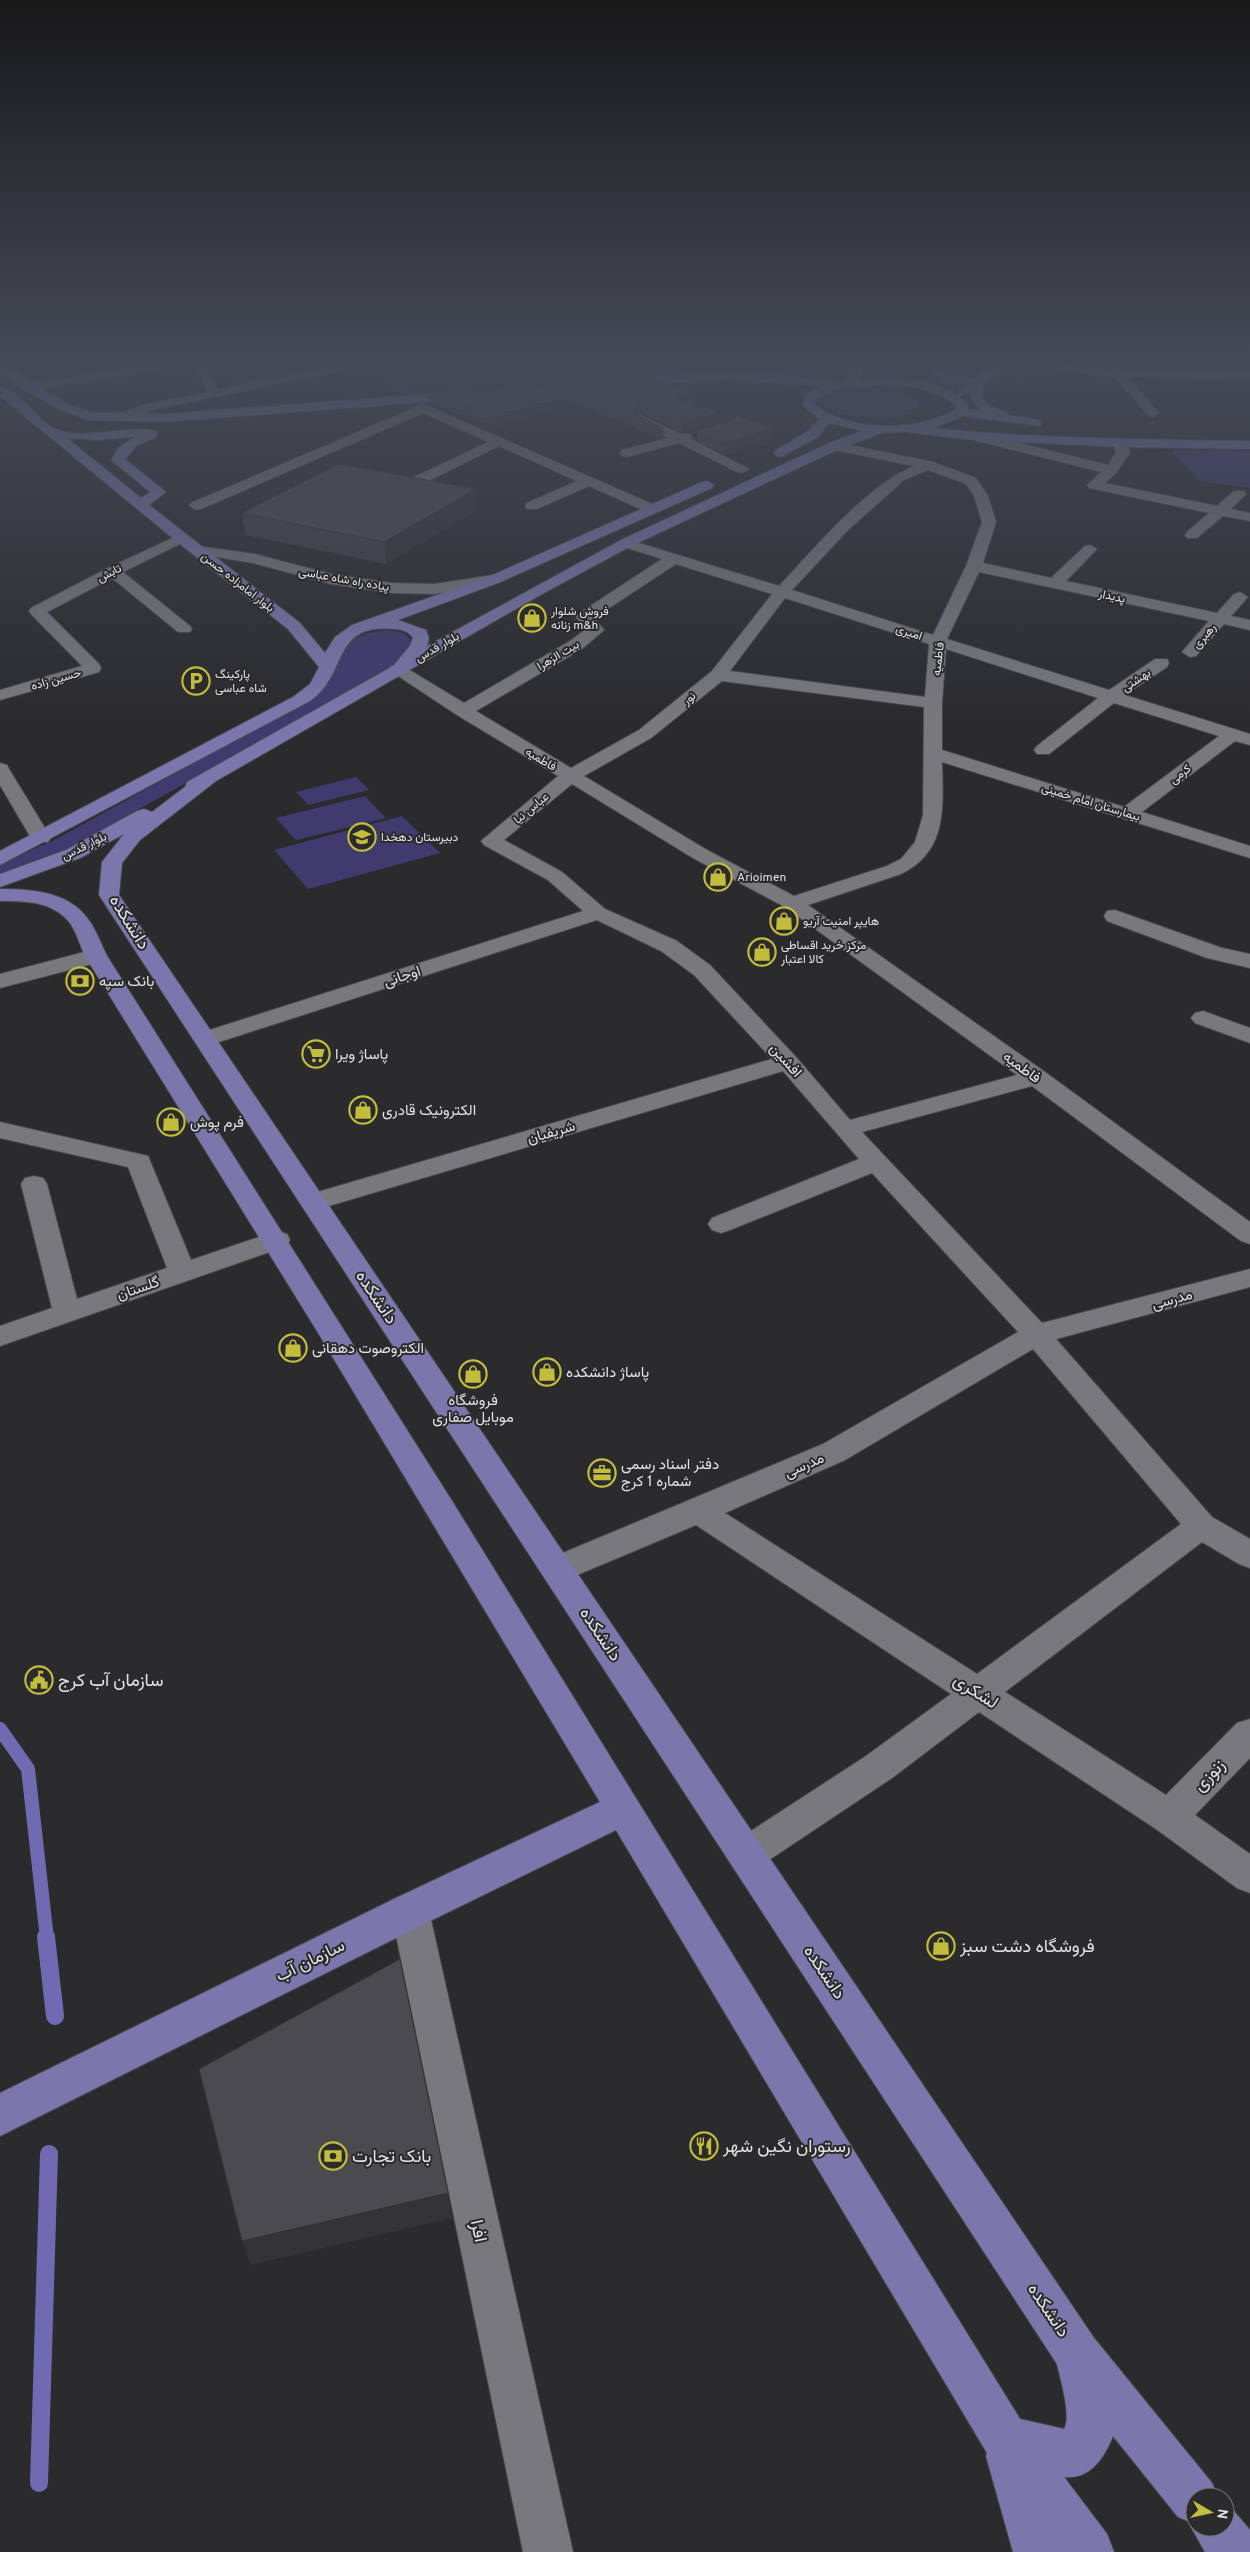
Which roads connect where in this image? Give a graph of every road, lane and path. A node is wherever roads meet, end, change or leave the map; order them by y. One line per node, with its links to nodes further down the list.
1 (111, 481): 13 (main road, بلوار امامزاده حسن)
2 (144, 481): 13 (main road)
3 (253, 481): 14 (street)
4 (416, 481): 11 (street)
5 (589, 481): 15 (street); 16 (street)
6 (715, 481): 16 (main road)
7 (758, 481): 21 (main road, بلوار قدس)
8 (894, 481): 29 (street, نور)
9 (971, 481): 25 (street, فاطمیه)
10 (1098, 481): 17 (street)
11 (410, 484)
12 (1239, 494): 17 (street)
13 (140, 505): 20 (main road, بلوار امامزاده حسن)
14 (196, 506)
15 (532, 506)
16 (652, 509): 27 (main road)
17 (1219, 511): 18 (street); 19 (street)
18 (1250, 517)
19 (1192, 535)
20 (181, 538): 23 (main road, بلوار امامزاده حسن); 26 (street, تابش)
21 (626, 542): 24 (street, امیری); 40 (main road, بلوار قدس)
22 (1090, 549): 28 (street)
23 (197, 550): 27 (street, پیاده راه شاه عباسی); 39 (main road, بلوار امامزاده حسن)
24 (674, 558): 29 (street, امیری); 45 (street, بیت الزهرا)
25 (974, 566): 28 (street, پدیدار); 36 (street, فاطمیه)
26 (112, 571): 31 (street, تابش); 34 (street)
27 (493, 580): 35 (main road)
28 (1055, 584): 32 (street, پدیدار)
29 (782, 592): 36 (street, امیری); 41 (street, نور)
30 (1240, 597): 32 (street, رهبری)
31 (37, 611): 42 (street, حسین زاده)
32 (1219, 619): 33 (street, پدیدار); 37 (street, رهبری)
33 (1250, 625)
34 (184, 629)
35 (357, 630): 39 (main road, بلوار قدس); 40 (main road)
36 (938, 642): 43 (street, امیری); 44 (street, فاطمیه)
37 (1190, 652)
38 (1161, 663): 43 (street, بهشتی)
39 (328, 668): 54 (main road, بلوار قدس)
40 (396, 670): 45 (street, فاطمیه); 51 (main road, بلوار قدس)
41 (718, 675): 44 (street); 50 (street, نور)
42 (0, 695)
43 (1112, 696): 46 (street, امیری); 47 (street, بهشتی)
44 (933, 703): 48 (street, فاطمیه)
45 (463, 711): 50 (street, فاطمیه)
46 (1241, 737): 53 (street, کرمی)
47 (1043, 750)
48 (932, 753): 53 (street, بیمارستان امام خمینی); 60 (street, فاطمیه)
49 (0, 769): 52 (street)
50 (570, 776): 55 (street, عباس نیا); 60 (street, فاطمیه)
51 (209, 778): 58 (main road, بلوار قدس); 68 (main road, دانشکده)
52 (7, 793): 54 (street)
53 (1127, 814): 56 (street, بیمارستان امام خمینی)
54 (41, 838): 57 (main road, بلوار قدس)
55 (491, 841): 61 (street, افشین)
56 (1250, 852)
57 (0, 859)
58 (0, 881)
59 (0, 895): 63 (main road)
60 (792, 903): 70 (street, فاطمیه)
61 (598, 912): 68 (street, اوجانی); 69 (street, افشین)
62 (1115, 916): 64 (street)
63 (96, 956): 65 (street); 78 (main road)
64 (1250, 961)
65 (0, 981)
66 (1203, 1018): 67 (street)
67 (1250, 1036)
68 (205, 1039): 75 (main road, دانشکده)
69 (788, 1062): 71 (street, افشین); 75 (street, شریفیان)
70 (1036, 1077): 71 (street); 77 (street, فاطمیه)
71 (845, 1129): 73 (street, افشین)
72 (0, 1130): 79 (street)
73 (876, 1162): 76 (street); 82 (street, افشین)
74 (34, 1184): 81 (street)
75 (314, 1202): 87 (main road, دانشکده)
76 (721, 1224)
77 (1250, 1235)
78 (277, 1240): 79 (street, گلستان); 90 (main road)
79 (182, 1273): 81 (street, گلستان)
80 (1250, 1278): 82 (street, مدرسی)
81 (67, 1313): 83 (street, گلستان)
82 (1036, 1334): 84 (street, مدرسی); 85 (street)
83 (0, 1336)
84 (698, 1511): 87 (street, مدرسی); 88 (street, لشکری)
85 (1200, 1526): 86 (street); 88 (street)
86 (1250, 1555)
87 (558, 1569): 92 (main road, دانشکده)
88 (979, 1693): 91 (street, لشکری); 92 (street)
89 (1250, 1734): 91 (street, زنوزی)
90 (623, 1809): 94 (main road, سازمان آب); 97 (main road)
91 (1169, 1817): 93 (street, لشکری)
92 (747, 1854): 96 (main road, دانشکده)
93 (1250, 1876)
94 (410, 1911): 95 (main road, سازمان آب); 100 (street, افرا)
95 (0, 2115)
96 (1078, 2354): 97 (main road); 98 (main road, دانشکده)
97 (1005, 2438): 101 (main road); 102 (main road)
98 (1185, 2488)
99 (1224, 2537): 103 (main road)
100 (548, 2552)
101 (1038, 2552)
102 (1089, 2552)
103 (1236, 2552)

